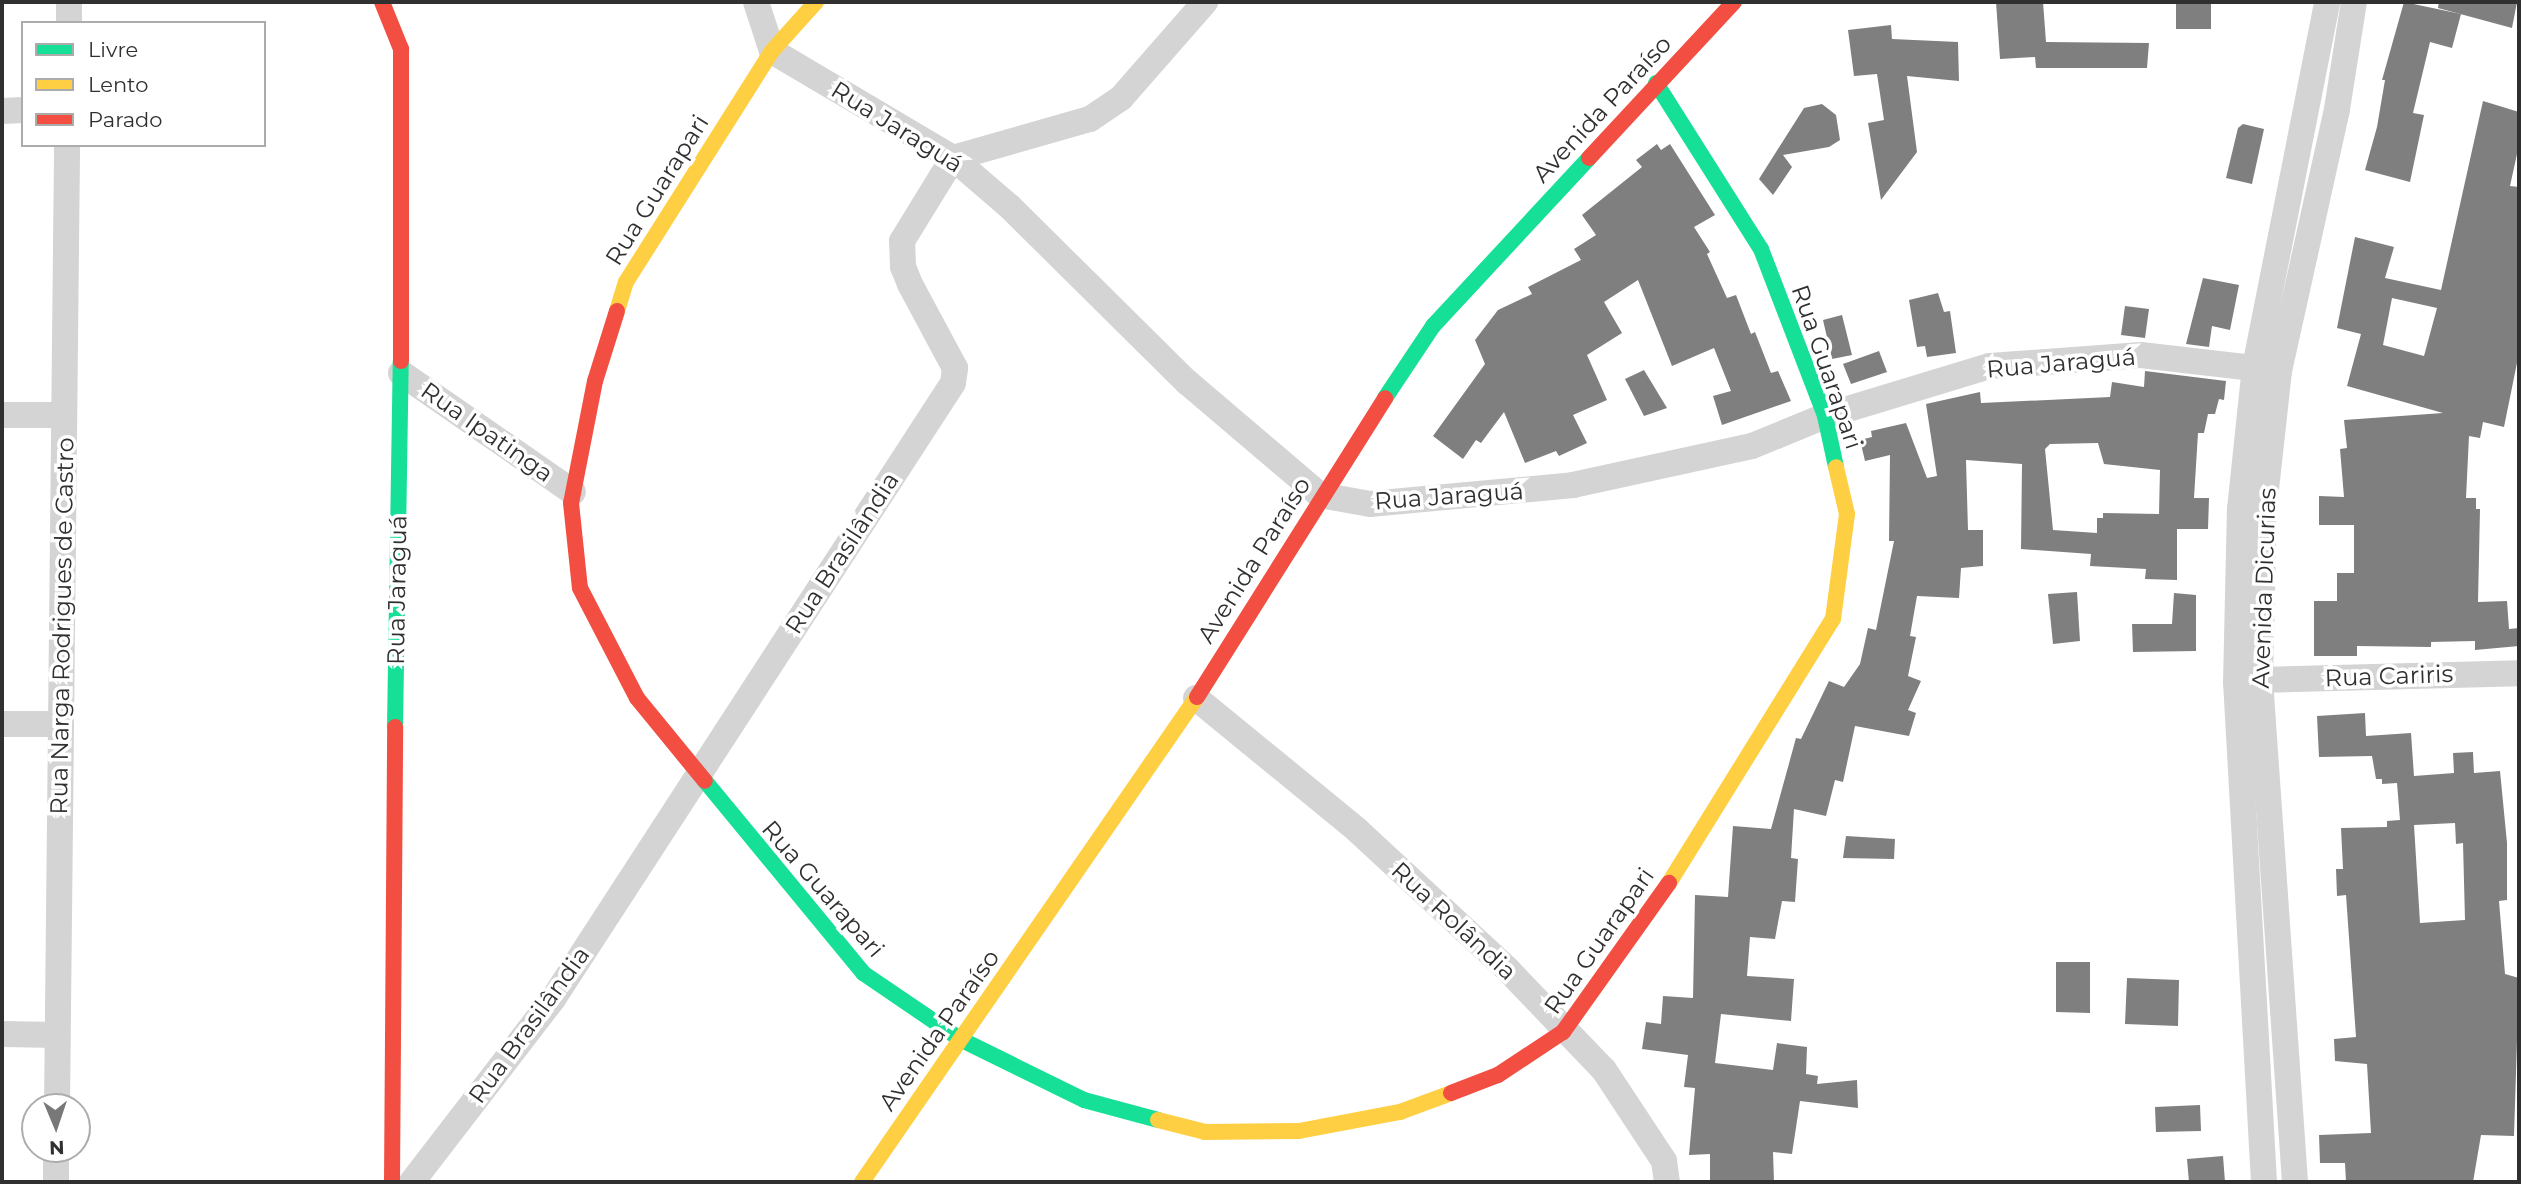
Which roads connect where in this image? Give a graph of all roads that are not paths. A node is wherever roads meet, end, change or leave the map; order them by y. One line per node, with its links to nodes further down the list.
1 (69, 2): 9 (street)
2 (382, 2): 17 (street, Rua Jaraguá)
3 (757, 2): 10 (street)
4 (816, 2): 10 (street, Rua Guarapari)
5 (1205, 2): 15 (street)
6 (1734, 2): 11 (street, Avenida Paraíso)
7 (2327, 2): 16 (street, Avenida Dicurias)
8 (2354, 2): 16 (street, Avenida Dicurias)
9 (69, 21)
10 (772, 51): 15 (street, Rua Jaraguá); 21 (street, Rua Guarapari)
11 (1656, 83): 20 (street, Rua Guarapari); 22 (street, Avenida Paraíso)
12 (21, 110): 13 (street)
13 (2, 111)
14 (67, 147): 19 (street, Rua Narga Rodrigues de Castro)
15 (953, 158): 22 (street, Rua Jaraguá); 28 (street, Rua Brasilândia)
16 (2267, 369): 20 (street, Rua Jaraguá); 24 (street, Avenida Dicurias); 40 (street, Avenida Dicurias)
17 (401, 373): 21 (street, Rua Ipatinga); 36 (street, Rua Jaraguá)
18 (2, 415): 19 (street)
19 (64, 415): 27 (street, Rua Narga Rodrigues de Castro)
20 (1825, 416): 22 (street, Rua Jaraguá); 29 (street, Rua Guarapari)
21 (573, 492): 28 (street, Rua Guarapari)
22 (1320, 495): 25 (street, Avenida Paraíso)
23 (2519, 673): 24 (street, Rua Cariris)
24 (2260, 680): 41 (street, Avenida Dicurias)
25 (1196, 698): 29 (street, Rua Rolândia); 32 (street, Avenida Paraíso)
26 (2, 724): 27 (street)
27 (61, 724): 31 (street, Rua Narga Rodrigues de Castro)
28 (697, 774): 32 (street, Rua Guarapari); 37 (street, Rua Brasilândia)
29 (1563, 1032): 32 (street, Rua Guarapari); 39 (street, Rua Rolândia)
30 (2, 1034): 31 (street)
31 (57, 1035): 33 (street, Rua Narga Rodrigues de Castro)
32 (960, 1039): 38 (street, Avenida Paraíso)
33 (57, 1093)
34 (56, 1163): 35 (street)
35 (56, 1182)
36 (392, 1182)
37 (412, 1182)
38 (862, 1182)
39 (1667, 1182)
40 (2264, 1182)
41 (2295, 1182)

